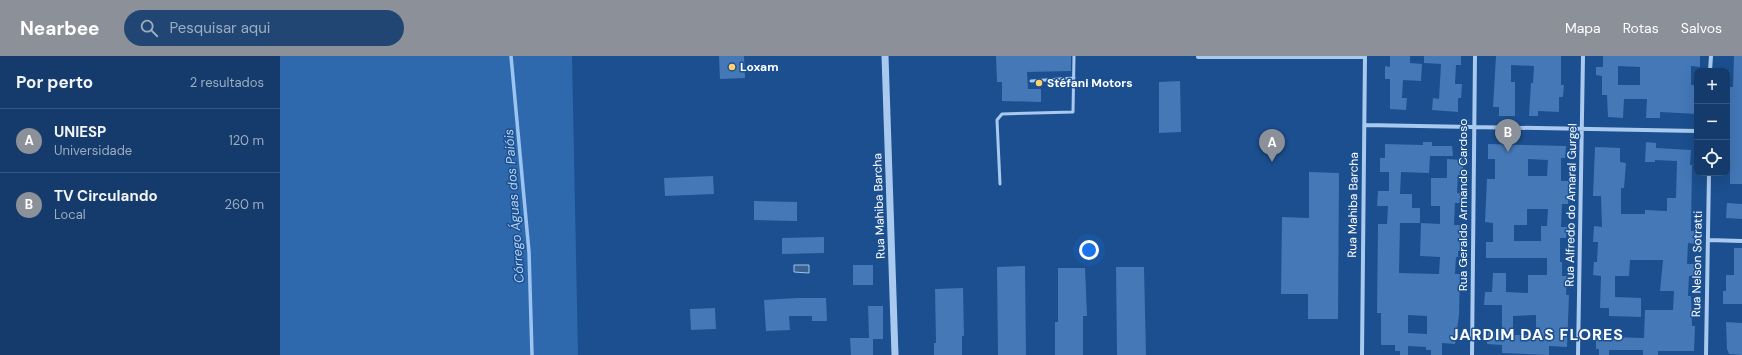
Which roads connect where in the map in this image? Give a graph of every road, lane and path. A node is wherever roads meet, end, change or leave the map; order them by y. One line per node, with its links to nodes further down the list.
1 (885, 56): 19 (street, Rua Mahiba Barcha)
2 (1074, 56): 9 (lane)
3 (1365, 56): 7 (street); 11 (street, Rua Mahiba Barcha)
4 (1475, 56): 12 (street, Rua Geraldo Armando Cardoso)
5 (1583, 56): 13 (street, Rua Alfredo do Amaral Gurgel)
6 (1711, 56): 8 (street)
7 (1198, 57)
8 (1710, 68)
9 (1074, 78): 10 (lane); 16 (lane)
10 (1031, 80)
11 (1366, 125): 12 (street); 20 (street, Rua Mahiba Barcha)
12 (1474, 127): 13 (street); 21 (street, Rua Geraldo Armando Cardoso)
13 (1583, 128): 14 (street); 22 (street, Rua Alfredo do Amaral Gurgel)
14 (1694, 131)
15 (1709, 176): 17 (street, Rua Nelson Sotratti)
16 (1000, 184)
17 (1708, 240): 18 (street); 23 (street, Rua Nelson Sotratti)
18 (1742, 241)
19 (895, 355)
20 (1362, 355)
21 (1472, 355)
22 (1578, 355)
23 (1706, 355)

